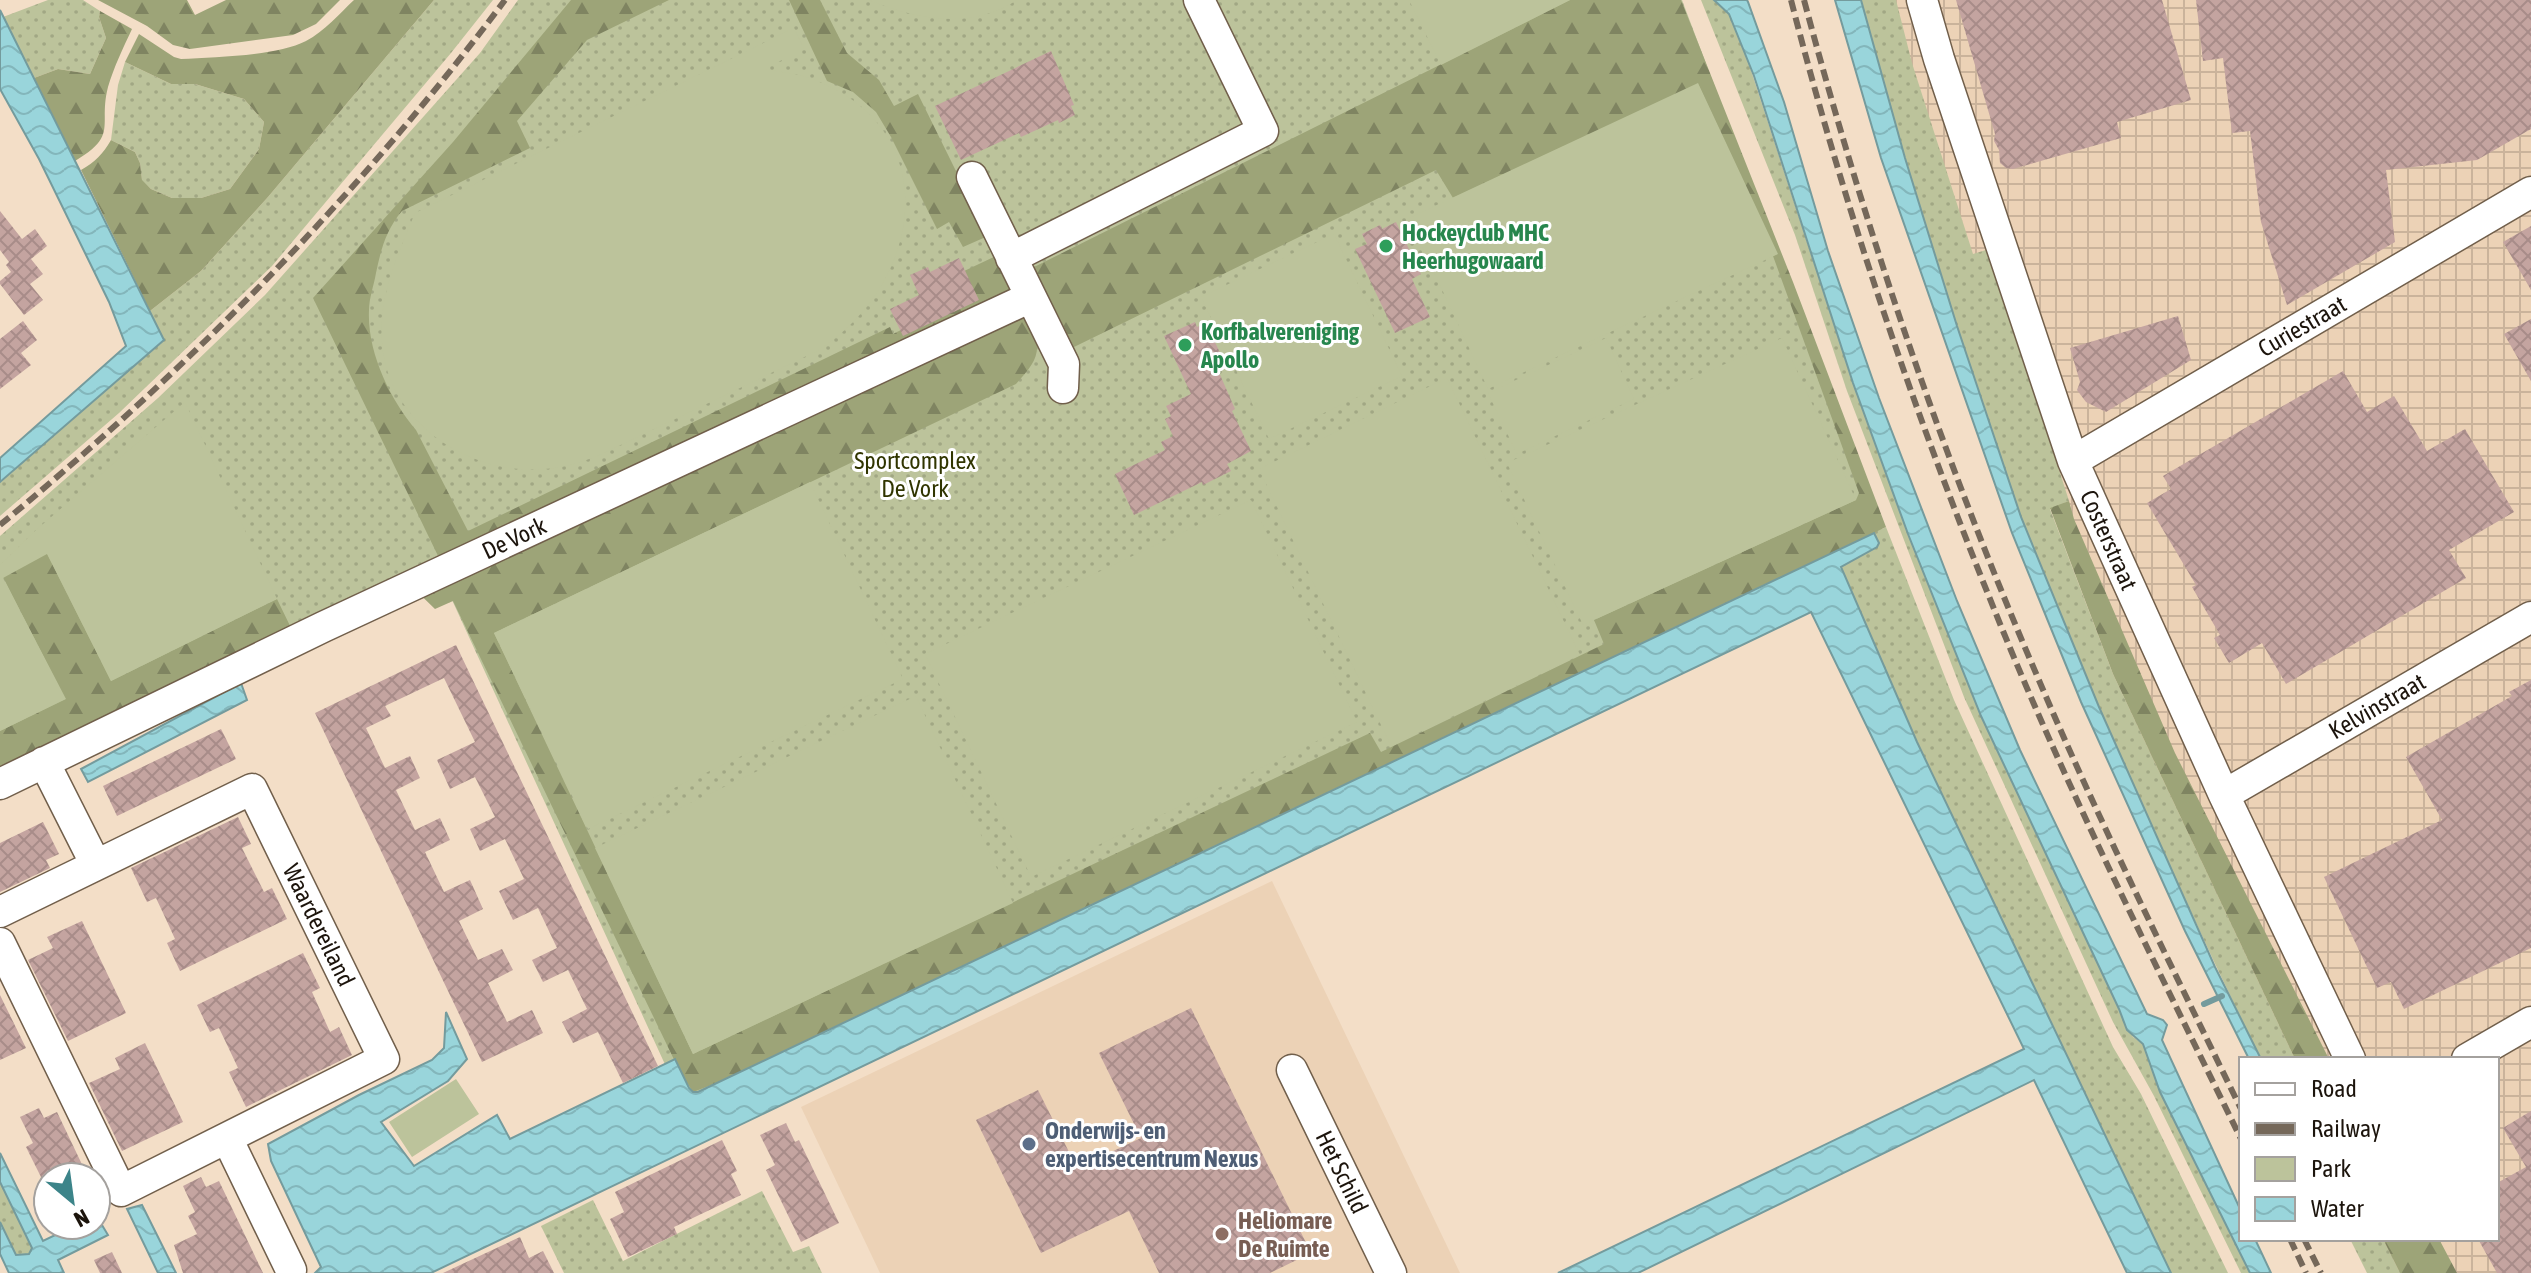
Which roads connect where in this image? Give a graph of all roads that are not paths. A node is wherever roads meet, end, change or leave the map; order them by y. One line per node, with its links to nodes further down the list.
1 (1199, 0): 5 (street)
2 (1922, 0): 8 (street, Costerstraat)
3 (972, 177): 5 (street)
4 (2531, 192): 8 (street, Curiestraat)
5 (1011, 258): 6 (street)
6 (1031, 297): 7 (street); 10 (street, De Vork)
7 (1063, 388)
8 (2073, 461): 12 (street, Costerstraat)
9 (2531, 617): 12 (street, Kelvinstraat)
10 (44, 762): 11 (street, De Vork); 13 (street)
11 (0, 784)
12 (2224, 795): 17 (street, Costerstraat)
13 (96, 865): 14 (street, Waardereiland); 20 (street, Waardereiland)
14 (0, 912)
15 (0, 943): 20 (street, Waardereiland)
16 (2531, 1022): 18 (street)
17 (2349, 1057)
18 (2470, 1057)
19 (1292, 1070): 22 (street, Het Schild)
20 (227, 1138): 21 (street)
21 (291, 1270)
22 (1391, 1273)

